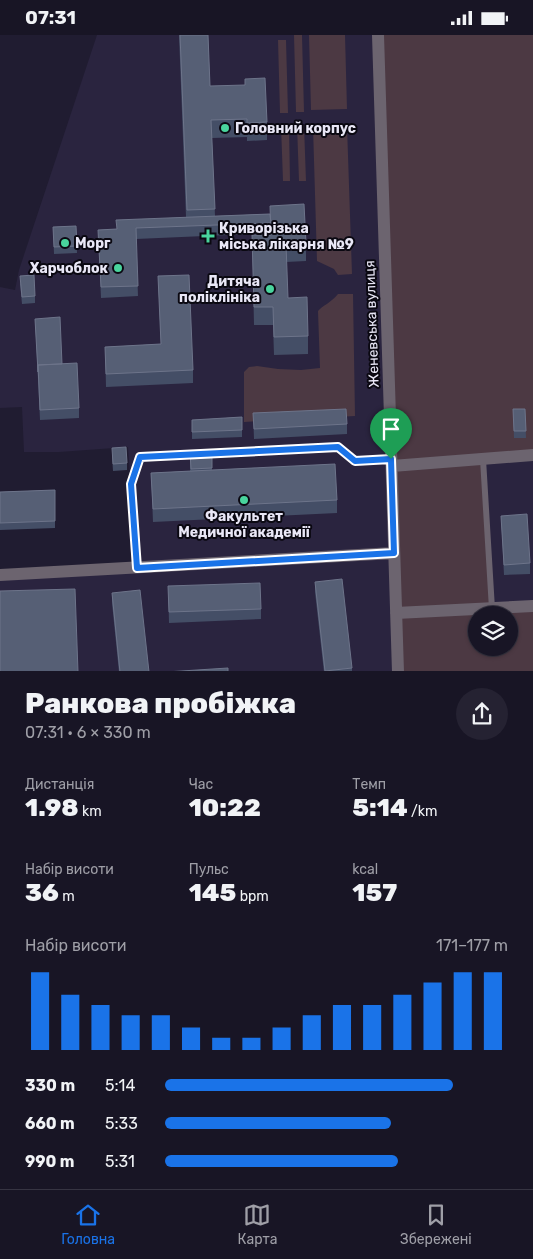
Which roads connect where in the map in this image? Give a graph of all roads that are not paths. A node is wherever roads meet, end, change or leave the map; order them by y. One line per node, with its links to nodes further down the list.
1 (378, 35): 4 (street, Женевська вулиця)
2 (533, 455): 3 (street)
3 (483, 459): 4 (street); 8 (lane)
4 (391, 463): 5 (street, Женевська вулиця); 6 (lane)
5 (394, 553): 6 (street); 12 (street, Женевська вулиця)
6 (137, 568): 7 (street)
7 (0, 575)
8 (492, 606)
9 (533, 607): 10 (street)
10 (518, 608)
11 (468, 610): 12 (street)
12 (396, 613): 13 (street, Женевська вулиця)
13 (398, 671)

